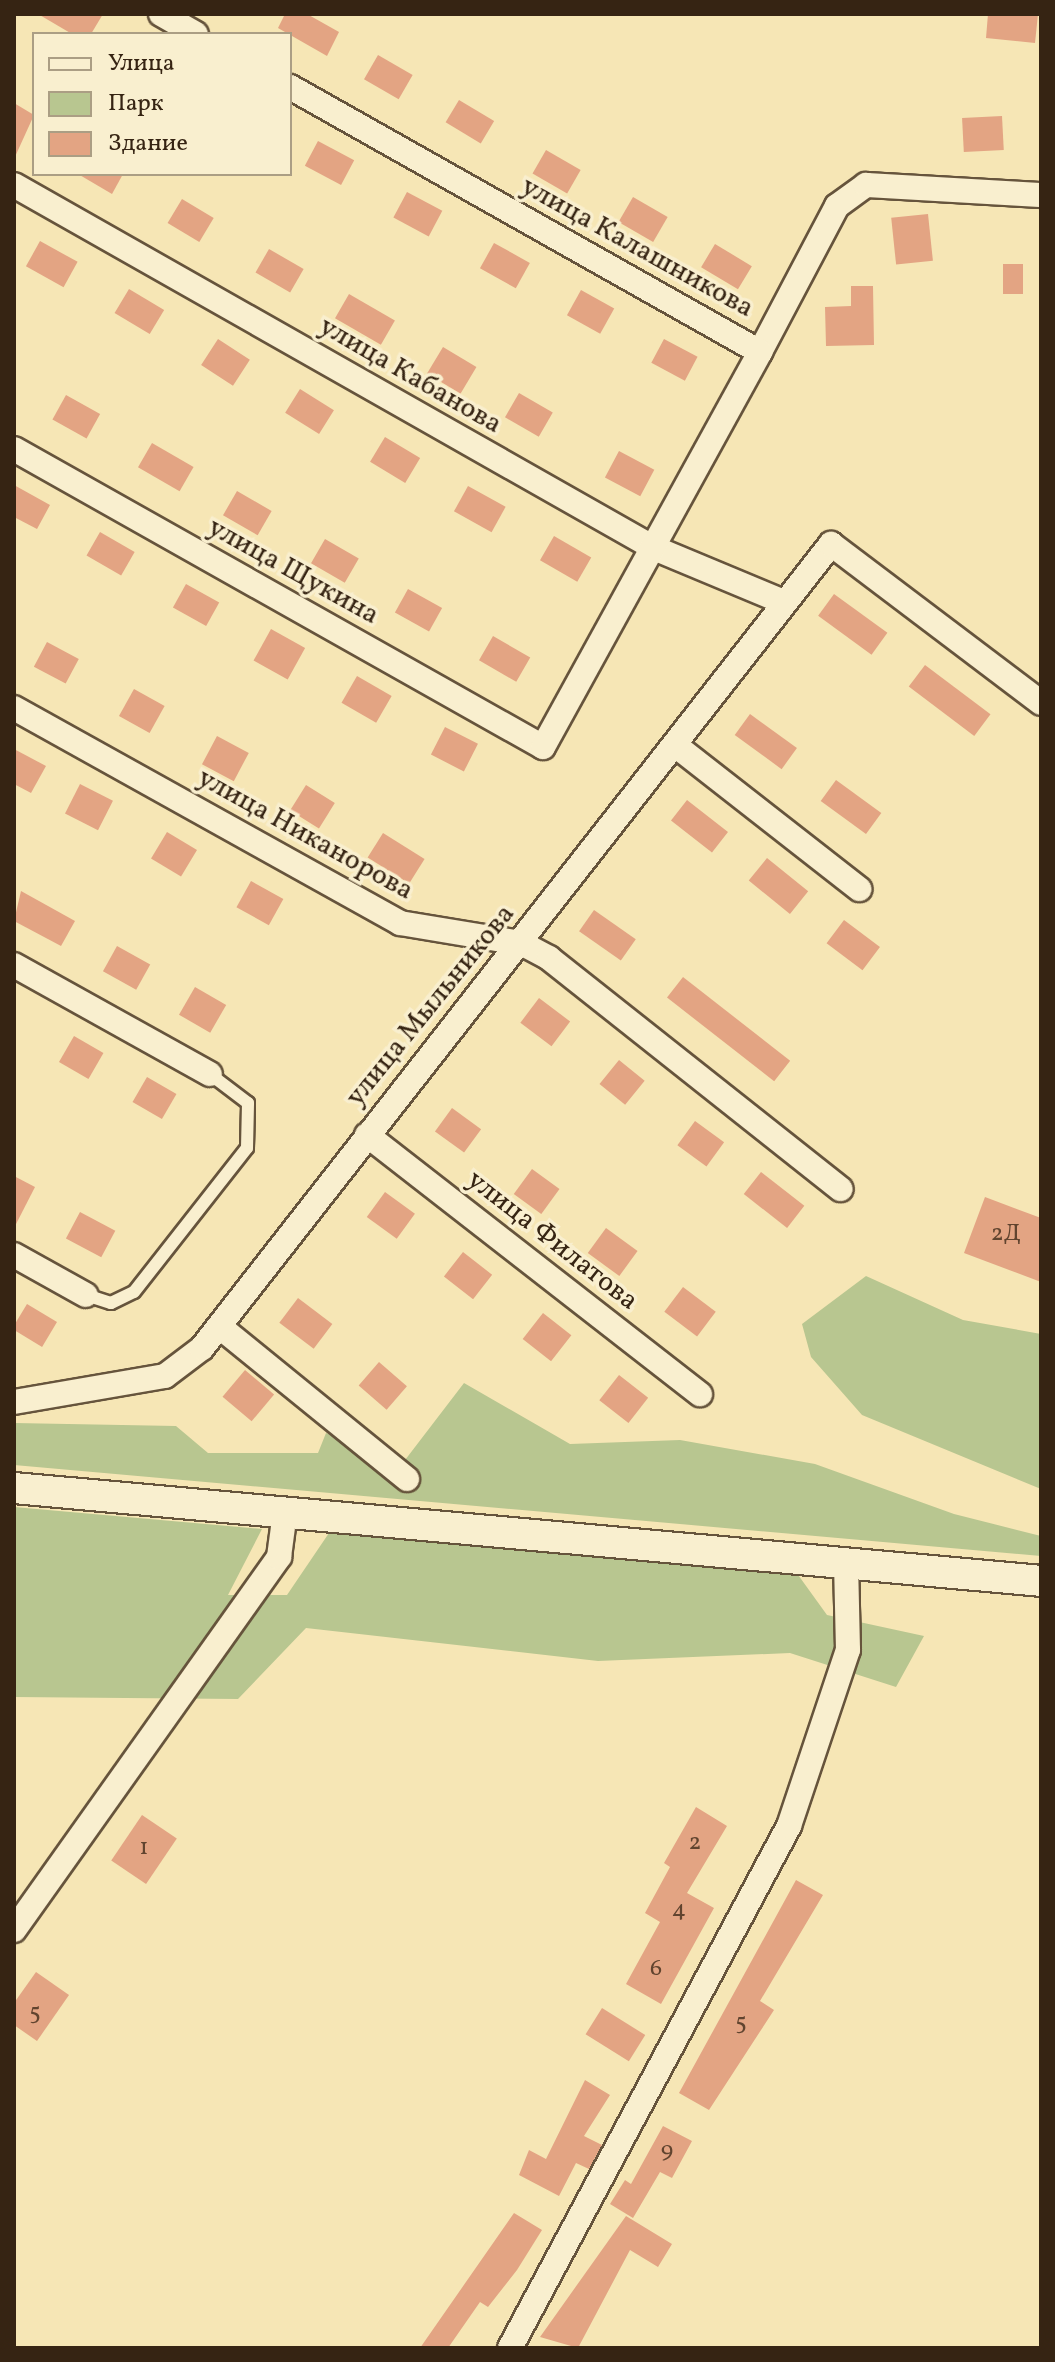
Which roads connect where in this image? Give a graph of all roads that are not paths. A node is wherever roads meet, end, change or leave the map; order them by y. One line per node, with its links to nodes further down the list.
1 (161, 14): 2 (street)
2 (192, 32)
3 (292, 88): 6 (street, улица Калашникова)
4 (14, 185): 8 (street, улица Кабанова)
5 (1041, 195): 6 (street)
6 (760, 352): 8 (street, улица Калашникова)
7 (14, 449): 13 (street, улица Щукина)
8 (654, 548): 9 (street, улица Кабанова); 13 (street, улица Калашникова)
9 (784, 602): 10 (street, улица Мыльникова); 12 (street, улица Мыльникова)
10 (1041, 703)
11 (14, 708): 15 (street, улица Никанорова)
12 (675, 745): 14 (street); 15 (street, улица Мыльникова)
13 (543, 747)
14 (859, 889)
15 (521, 943): 18 (street, улица Мыльникова); 19 (street, улица Никанорова)
16 (14, 965): 17 (street)
17 (210, 1074): 21 (lane)
18 (367, 1135): 22 (street, улица Мыльникова); 23 (street, улица Филатова)
19 (840, 1189)
20 (14, 1255): 21 (street)
21 (86, 1295)
22 (220, 1327): 24 (street, улица Мыльникова); 25 (street)
23 (700, 1394)
24 (14, 1402)
25 (407, 1479)
26 (14, 1488): 27 (street)
27 (285, 1512): 28 (street); 30 (street)
28 (846, 1564): 29 (street); 32 (street)
29 (1041, 1581)
30 (22, 1902): 31 (street)
31 (14, 1930)
32 (510, 2348)

